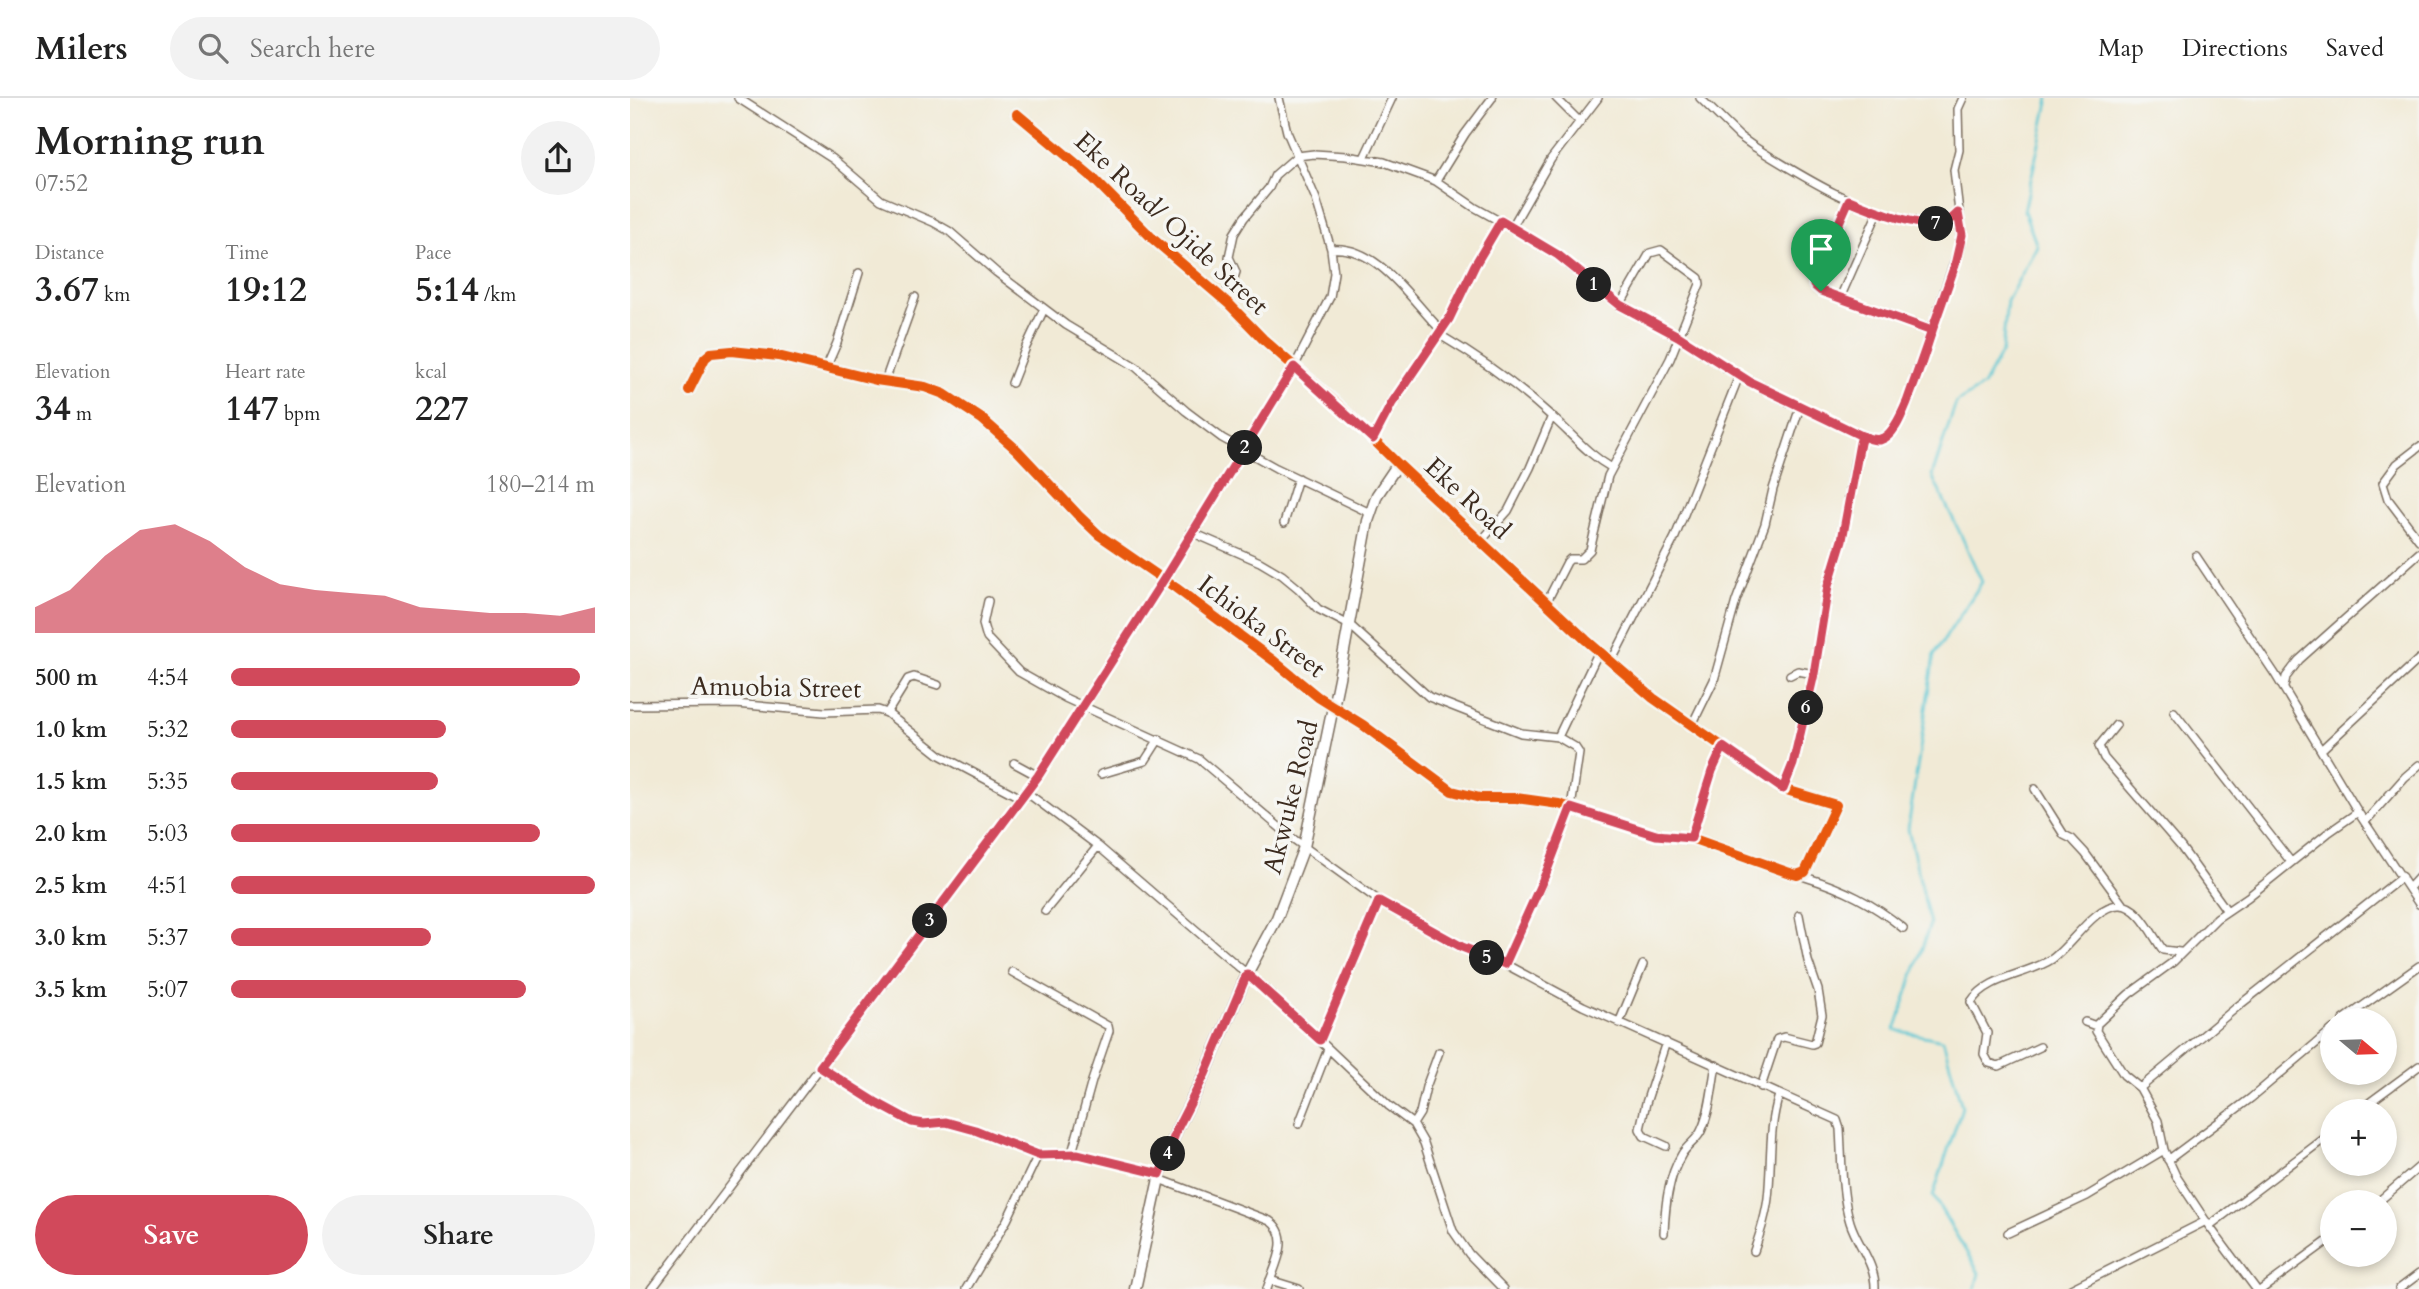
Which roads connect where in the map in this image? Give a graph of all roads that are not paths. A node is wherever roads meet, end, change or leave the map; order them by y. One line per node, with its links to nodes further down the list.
1 (738, 98): 25 (street)
2 (1279, 98): 11 (street)
3 (1392, 98): 12 (street)
4 (1492, 98): 13 (street)
5 (1556, 98): 10 (street)
6 (1598, 98): 10 (street)
7 (1700, 98): 14 (street)
8 (1963, 98): 16 (street)
9 (1017, 114): 22 (street, Eke Road/ Ojide Street)
10 (1580, 122): 18 (street)
11 (1297, 156): 12 (street); 19 (street); 22 (street)
12 (1364, 158): 13 (street)
13 (1436, 181): 17 (street)
14 (1849, 200): 15 (street); 23 (street)
15 (1878, 212): 16 (street); 23 (street)
16 (1958, 213): 26 (street)
17 (1501, 221): 18 (street); 27 (street)
18 (1512, 228): 24 (street)
19 (1332, 249): 27 (street); 29 (street)
20 (859, 273): 30 (street)
21 (915, 297): 32 (street)
22 (1222, 298): 29 (street, Eke Road/ Ojide Street)
23 (1840, 298): 26 (street)
24 (1620, 305): 28 (street); 28 (street)
25 (1044, 309): 33 (street); 40 (street)
26 (1932, 331): 37 (street)
27 (1441, 333): 36 (street); 38 (street)
28 (1678, 336): 31 (street); 42 (street)
29 (1294, 367): 38 (street, Eke Road); 40 (street)
30 (827, 368): 32 (street, Ichioka Street); 34 (street, Ichioka Street)
31 (1739, 376): 35 (street); 57 (street)
32 (885, 381): 51 (street, Ichioka Street)
33 (1012, 383)
34 (689, 390)
35 (1800, 407): 37 (street); 67 (street)
36 (1552, 416): 42 (street); 48 (street)
37 (1862, 436): 58 (street)
38 (1373, 439): 41 (street, Eke Road)
39 (2419, 447): 47 (street)
40 (1245, 449): 43 (street); 46 (street)
41 (1398, 464): 44 (main road, Akwuke Road); 48 (street, Eke Road)
42 (1612, 468): 53 (street)
43 (1298, 478): 44 (street); 45 (street)
44 (1370, 513): 54 (main road, Akwuke Road)
45 (1284, 523)
46 (1191, 532): 51 (street); 54 (street)
47 (2419, 540)
48 (1481, 541): 53 (street, Eke Road)
49 (2419, 553): 61 (street)
50 (2196, 556): 61 (street)
51 (1164, 579): 63 (street); 64 (street, Ichioka Street)
52 (988, 601): 63 (street)
53 (1547, 601): 55 (street, Eke Road)
54 (1348, 624): 64 (main road, Akwuke Road); 69 (street)
55 (1599, 651): 57 (street, Eke Road); 69 (street)
56 (2419, 659): 72 (street)
57 (1611, 662): 67 (street, Eke Road)
58 (1814, 674): 59 (street); 77 (street)
59 (1790, 675)
60 (938, 685): 66 (street)
61 (2284, 687): 72 (street)
62 (630, 705): 66 (street, Amuobia Street)
63 (1083, 705): 70 (street); 76 (street)
64 (1333, 708): 80 (street, Ichioka Street); 85 (main road, Akwuke Road)
65 (2174, 712): 86 (street)
66 (887, 713): 79 (street, Amuobia Street)
67 (1692, 725): 71 (street, Eke Road)
68 (2116, 725): 95 (street)
69 (1558, 737): 80 (street)
70 (1159, 739): 75 (street); 85 (street)
71 (1723, 747): 77 (street, Eke Road); 83 (street)
72 (2321, 750): 81 (street)
73 (1014, 763): 76 (street)
74 (2419, 765): 82 (street)
75 (1101, 774)
76 (1038, 776): 79 (street)
77 (1783, 789): 87 (street, Eke Road)
78 (2035, 789): 93 (street)
79 (1024, 795): 84 (street, Amuobia Street); 116 (street)
80 (1571, 808): 83 (street, Ichioka Street); 99 (street)
81 (2358, 812): 82 (street); 86 (street)
82 (2365, 822): 88 (street)
83 (1691, 838): 87 (street, Ichioka Street)
84 (1098, 846): 94 (street); 103 (street, Amuobia Street)
85 (1304, 847): 91 (street); 103 (main road, Akwuke Road)
86 (2291, 862): 95 (street)
87 (1802, 874): 97 (street, Ichioka Street)
88 (2402, 877): 90 (street); 118 (street)
89 (2419, 877): 90 (street)
90 (2409, 888): 92 (street)
91 (1379, 901): 99 (street); 108 (street)
92 (2419, 904)
93 (2123, 905): 98 (street); 111 (street)
94 (1045, 911)
95 (2227, 911): 98 (street)
96 (1799, 915): 117 (street)
97 (1903, 928)
98 (2180, 952): 107 (street)
99 (1505, 964): 106 (street)
100 (1643, 965): 106 (street)
101 (2419, 966): 104 (street)
102 (1012, 972): 126 (street)
103 (1247, 974): 108 (street, Amuobia Street); 130 (main road, Akwuke Road)
104 (2360, 1008)
105 (2085, 1022): 107 (street)
106 (1619, 1023): 110 (street)
107 (2096, 1026): 118 (street)
108 (1320, 1040): 112 (street, Amuobia Street)
109 (2320, 1040): 128 (street)
110 (1666, 1042): 114 (street); 124 (street)
111 (2040, 1047)
112 (1328, 1049): 121 (street); 122 (street, Amuobia Street)
113 (1439, 1052): 122 (street)
114 (1716, 1065): 117 (street); 133 (street)
115 (2419, 1066): 120 (street)
116 (820, 1067): 127 (street); 139 (street)
117 (1761, 1087): 119 (street)
118 (2140, 1088): 125 (street)
119 (1779, 1095): 136 (street); 145 (street)
120 (2374, 1099)
121 (1298, 1124)
122 (1413, 1124): 144 (street)
123 (2320, 1141): 132 (street)
124 (1666, 1146)
125 (2164, 1150): 128 (street); 134 (street)
126 (1072, 1153): 127 (street); 130 (street)
127 (1038, 1155): 140 (street)
128 (2168, 1160): 132 (street)
129 (2419, 1167): 131 (street)
130 (1160, 1176): 138 (street); 141 (main road, Akwuke Road)
131 (2392, 1190)
132 (2207, 1223): 146 (street); 147 (street)
133 (1664, 1233)
134 (2008, 1233)
135 (2320, 1246): 147 (street)
136 (1754, 1251)
137 (2419, 1274): 148 (street)
138 (1270, 1280): 142 (street); 143 (street)
139 (652, 1289)
140 (966, 1289)
141 (1135, 1289)
142 (1267, 1289)
143 (1299, 1289)
144 (1503, 1289)
145 (1875, 1289)
146 (2071, 1289)
147 (2255, 1289)
148 (2399, 1289)

